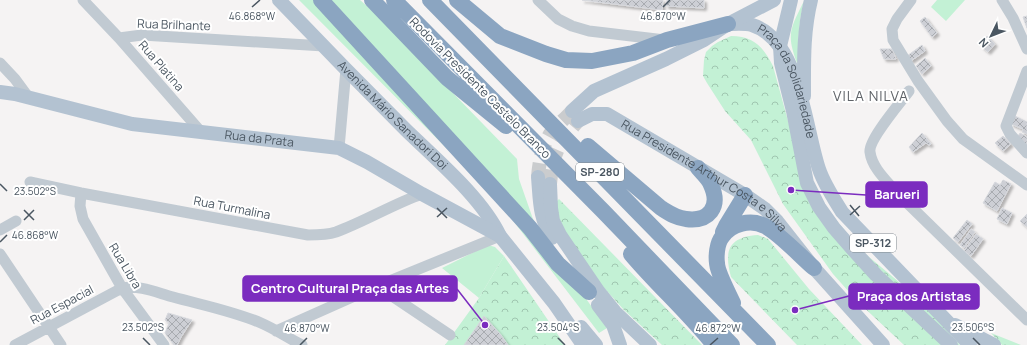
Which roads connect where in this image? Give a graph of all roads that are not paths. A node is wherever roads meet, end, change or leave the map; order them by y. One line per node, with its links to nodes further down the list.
1 (83, 0): 16 (street, Rua Platina)
2 (279, 0): 18 (main road, Avenida Mário Sanadori Doi)
3 (321, 0): 50 (highway)
4 (372, 0): 33 (highway, Rodovia Presidente Castelo Branco)
5 (394, 0): 33 (highway, Rodovia Presidente Castelo Branco / SP-280)
6 (430, 0): 22 (highway, SP-280)
7 (438, 0): 22 (highway)
8 (457, 0): 17 (highway)
9 (538, 0): 17 (street)
10 (774, 0): 15 (main road)
11 (791, 0): 19 (main road)
12 (811, 0): 28 (main road)
13 (911, 0): 34 (street)
14 (1004, 0): 20 (street)
15 (728, 24): 17 (highway); 19 (main road, Praça da Solidariedade); 32 (main road, Rua Presidente Arthur Costa e Silva)
16 (119, 38): 18 (street, Rua Brilhante); 29 (street, Rua Platina)
17 (667, 40)
18 (324, 46): 23 (main road, Avenida Mário Sanadori Doi)
19 (780, 46): 28 (main road, Praça da Solidariedade); 70 (main road)
20 (1027, 49)
21 (0, 63): 27 (street)
22 (498, 68): 32 (highway); 52 (highway, SP-280)
23 (346, 69): 30 (street); 36 (main road, Avenida Mário Sanadori Doi)
24 (1027, 71): 31 (street)
25 (909, 91): 53 (street)
26 (0, 92): 27 (main road, Rua da Prata)
27 (29, 98): 29 (main road, Rua da Prata)
28 (804, 106): 54 (main road, Praça da Solidariedade / SP-312)
29 (202, 133): 30 (main road, Rua da Prata)
30 (339, 148): 38 (main road, Rua da Prata)
31 (1027, 153)
32 (698, 168): 39 (main road, Rua Presidente Arthur Costa e Silva)
33 (567, 175): 41 (highway, Rodovia Presidente Castelo Branco / SP-280)
34 (1026, 181)
35 (30, 182): 37 (street, Rua Turmalina)
36 (469, 191): 40 (main road); 44 (main road, Avenida Mário Sanadori Doi)
37 (81, 193): 38 (street, Rua Turmalina); 49 (street, Rua Libra)
38 (422, 194): 40 (main road, Rua da Prata)
39 (745, 195): 45 (highway); 47 (main road, Rua Presidente Arthur Costa e Silva)
40 (456, 212): 44 (main road, Rua da Prata)
41 (603, 212): 66 (highway); 67 (highway, Rodovia Presidente Castelo Branco / SP-280)
42 (16, 221): 43 (street)
43 (0, 230)
44 (500, 236): 48 (street); 51 (main road)
45 (721, 237): 47 (highway); 52 (highway)
46 (0, 254): 55 (street)
47 (814, 268): 69 (main road, Rua Presidente Arthur Costa e Silva)
48 (377, 286): 56 (street); 57 (street)
49 (122, 288): 55 (street, Rua Espacial); 56 (street); 60 (street, Rua Libra)
50 (589, 292): 64 (main road); 65 (main road)
51 (554, 303): 62 (main road); 63 (main road)
52 (738, 314): 68 (highway, SP-280)
53 (1027, 320)
54 (949, 322): 71 (main road, SP-312); 72 (main road)
55 (48, 327): 58 (street, Rua Espacial); 59 (street)
56 (276, 331): 61 (street)
57 (450, 335)
58 (15, 345)
59 (61, 345)
60 (164, 345)
61 (302, 345)
62 (583, 345)
63 (596, 345)
64 (622, 345): 65 (main road)
65 (649, 345)
66 (714, 345)
67 (732, 345)
68 (768, 345)
69 (883, 345)
70 (950, 345)
71 (970, 345)
72 (994, 345)

